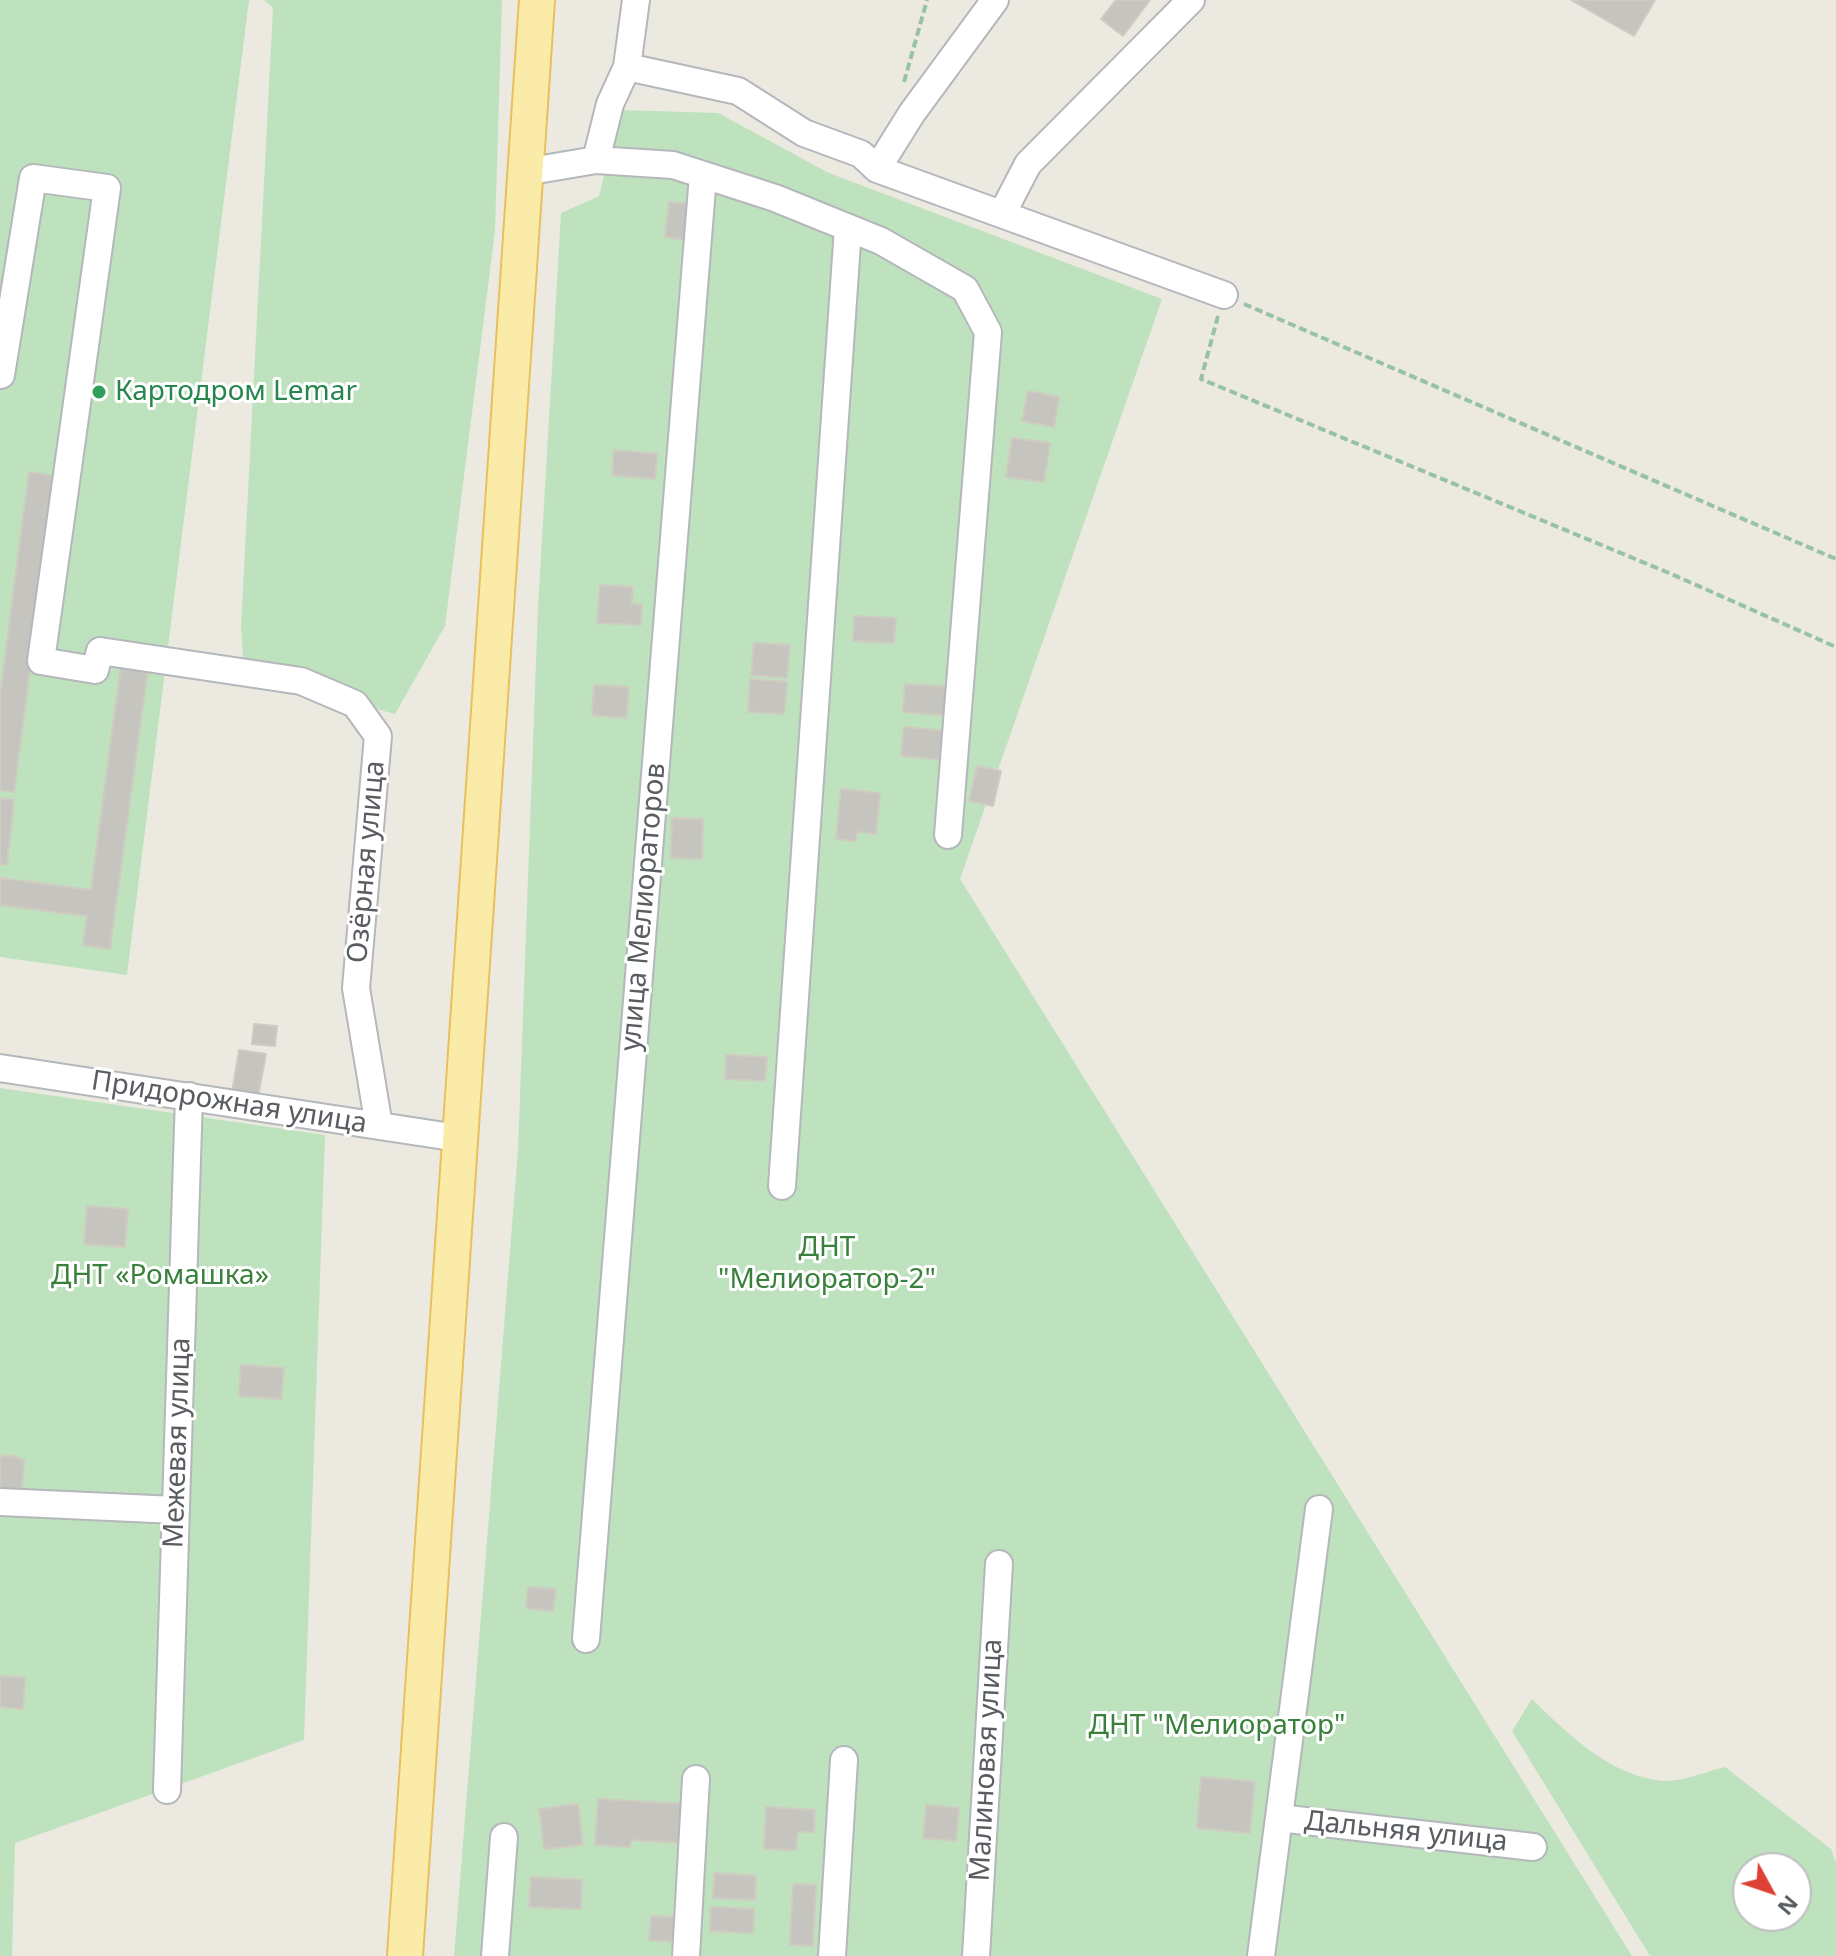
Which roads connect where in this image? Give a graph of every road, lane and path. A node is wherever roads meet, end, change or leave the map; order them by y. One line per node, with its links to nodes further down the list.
1 (537, 0): 10 (main road)
2 (636, 0): 6 (street)
3 (927, 0): 7 (path)
4 (995, 0): 7 (street)
5 (1191, 0): 12 (street)
6 (627, 67): 8 (street); 9 (street)
7 (912, 113): 9 (street)
8 (596, 160): 10 (street); 11 (street)
9 (877, 169): 12 (street)
10 (525, 172): 24 (main road)
11 (703, 175): 13 (street); 30 (street, улица Мелиораторов)
12 (1002, 214): 15 (street)
13 (848, 228): 20 (street); 25 (street)
14 (0, 275): 16 (street)
15 (1224, 295): 18 (path); 19 (path)
16 (12, 305): 17 (street); 23 (street, Озёрная улица)
17 (1, 375)
18 (1836, 559)
19 (1836, 647)
20 (948, 835)
21 (0, 1068): 22 (street, Придорожная улица)
22 (189, 1096): 23 (street, Придорожная улица); 28 (street, Межевая улица)
23 (379, 1126): 24 (street, Придорожная улица)
24 (458, 1138): 37 (main road)
25 (782, 1186)
26 (0, 1502): 28 (street)
27 (1319, 1509): 34 (street)
28 (176, 1510): 33 (street, Межевая улица)
29 (999, 1564): 41 (street, Малиновая улица)
30 (586, 1639)
31 (844, 1760): 40 (street)
32 (696, 1779): 39 (street)
33 (167, 1790)
34 (1279, 1818): 36 (street, Дальняя улица); 42 (street)
35 (504, 1837): 38 (street)
36 (1533, 1847)
37 (405, 1956)
38 (495, 1956)
39 (686, 1956)
40 (832, 1956)
41 (976, 1956)
42 (1261, 1956)

